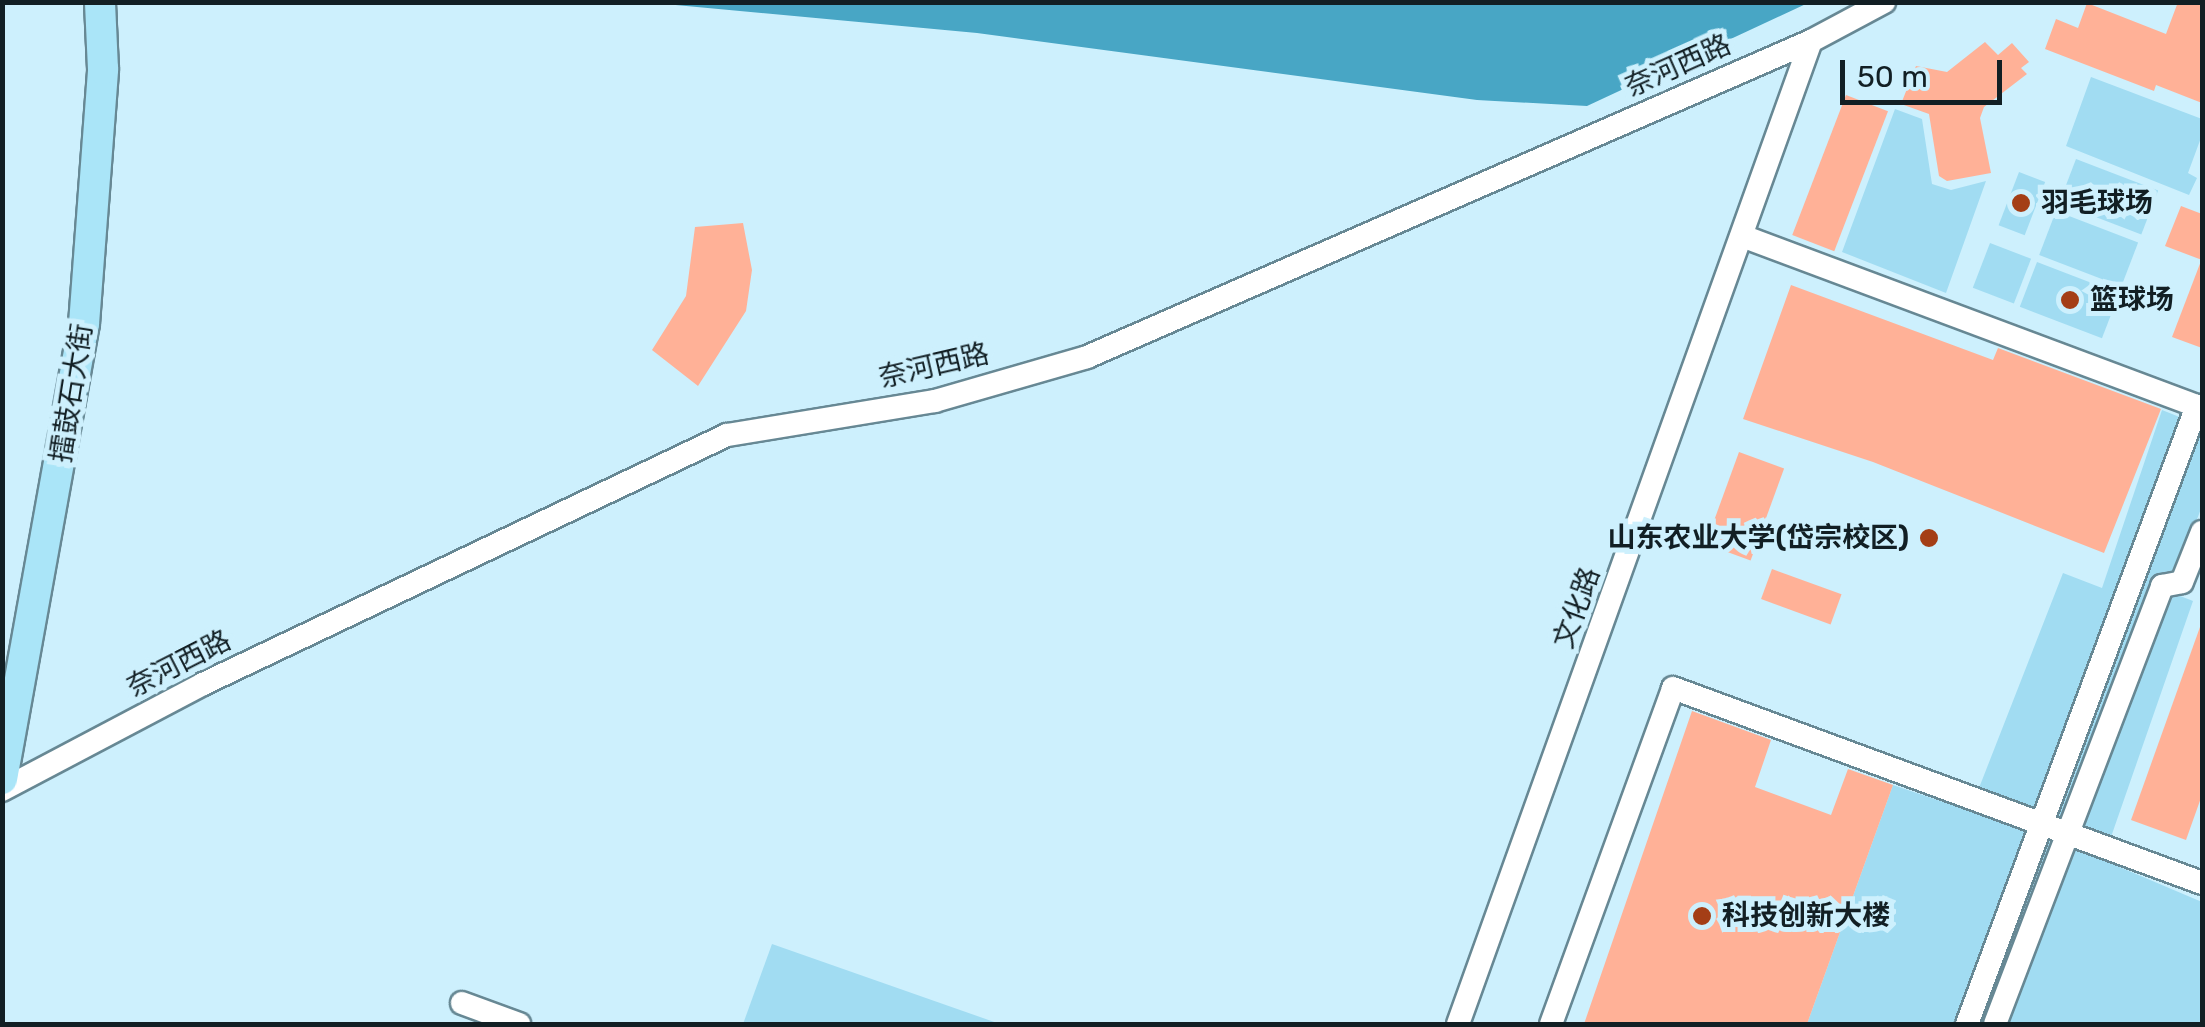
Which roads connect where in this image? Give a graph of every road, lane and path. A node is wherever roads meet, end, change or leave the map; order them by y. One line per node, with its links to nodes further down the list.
1 (100, 2): 7 (main road, 擂鼓石大街)
2 (1884, 2): 3 (street, 奈河西路)
3 (1811, 41): 4 (street, 文化路); 8 (street, 奈河西路)
4 (1742, 236): 5 (street); 14 (street, 文化路)
5 (2200, 407): 9 (street)
6 (2202, 532): 10 (street)
7 (2, 779)
8 (2, 790)
9 (2040, 826): 10 (street); 15 (street); 16 (street)
10 (2064, 834): 11 (street); 17 (street)
11 (2202, 883)
12 (462, 1003): 13 (street)
13 (518, 1024)
14 (1458, 1024)
15 (1551, 1024)
16 (1968, 1024)
17 (1995, 1024)

